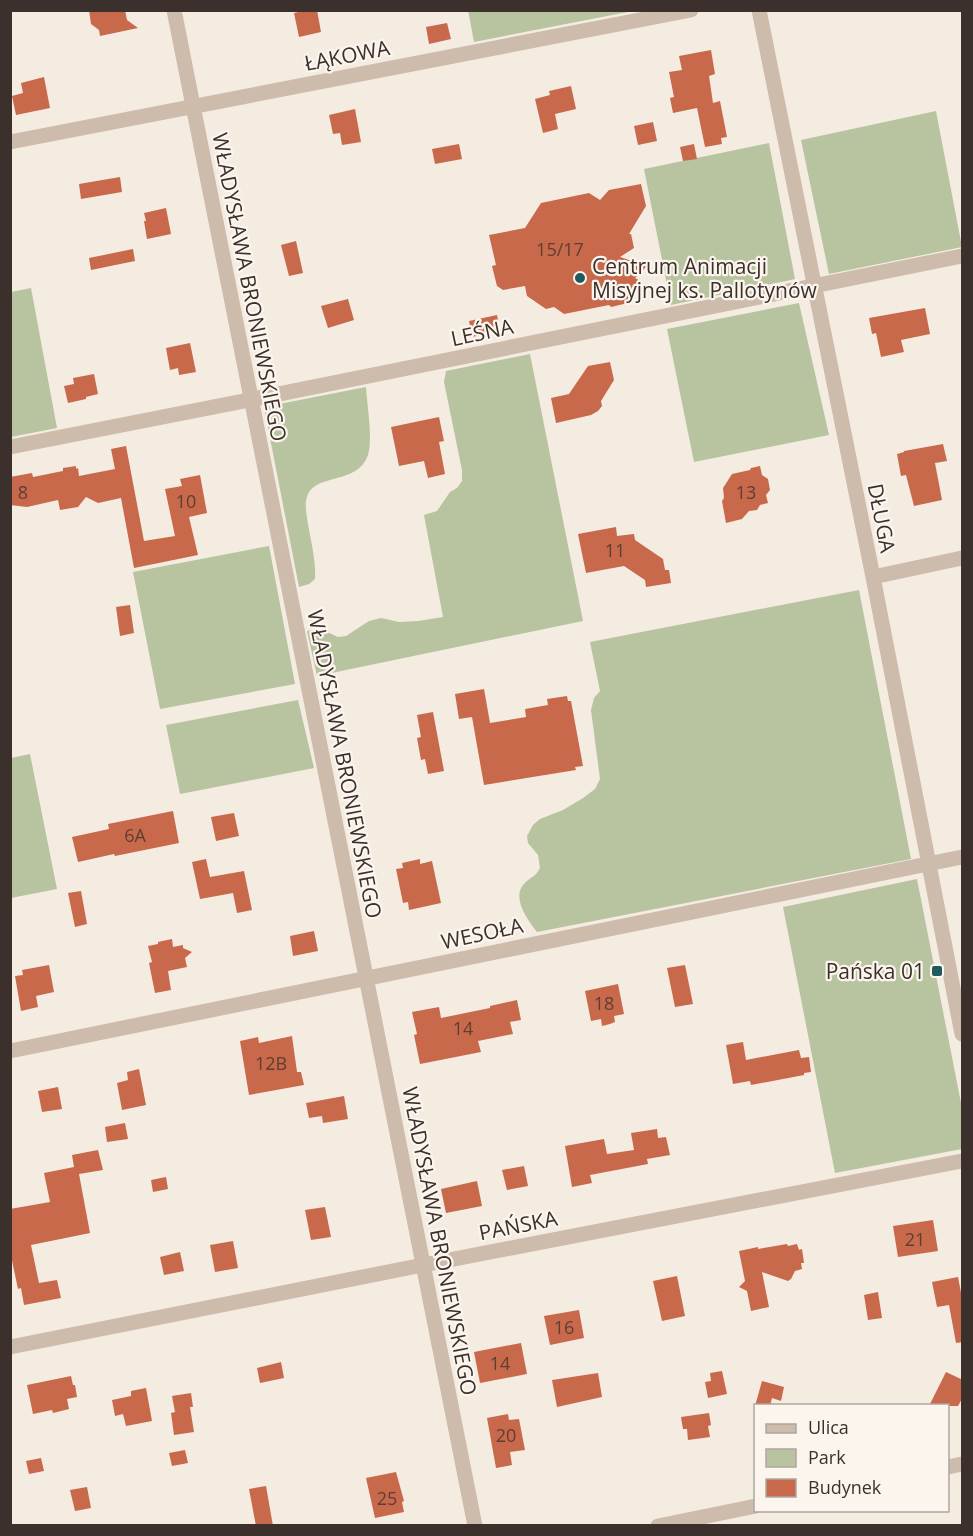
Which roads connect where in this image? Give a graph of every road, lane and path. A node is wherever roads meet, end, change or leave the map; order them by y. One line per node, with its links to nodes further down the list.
1 (174, 10): 4 (street, WŁADYSŁAWA BRONIEWSKIEGO)
2 (691, 10): 4 (street, ŁĄKOWA)
3 (759, 10): 7 (street, DŁUGA)
4 (193, 106): 5 (street, ŁĄKOWA); 8 (street, WŁADYSŁAWA BRONIEWSKIEGO)
5 (10, 142)
6 (963, 256): 7 (street, LEŚNA)
7 (814, 285): 8 (street, LEŚNA); 11 (street, DŁUGA)
8 (251, 400): 9 (street, LEŚNA); 14 (street, WŁADYSŁAWA BRONIEWSKIEGO)
9 (10, 447)
10 (963, 558): 11 (street)
11 (873, 576): 13 (street, DŁUGA)
12 (963, 857): 13 (street, WESOŁA)
13 (929, 863): 14 (street, WESOŁA); 15 (street, DŁUGA)
14 (366, 979): 16 (street, WESOŁA); 18 (street, WŁADYSŁAWA BRONIEWSKIEGO)
15 (963, 1034)
16 (10, 1052)
17 (963, 1161): 18 (street, PAŃSKA)
18 (423, 1265): 19 (street, PAŃSKA); 21 (street, WŁADYSŁAWA BRONIEWSKIEGO)
19 (10, 1347)
20 (754, 1506): 22 (street)
21 (475, 1526)
22 (658, 1526)

